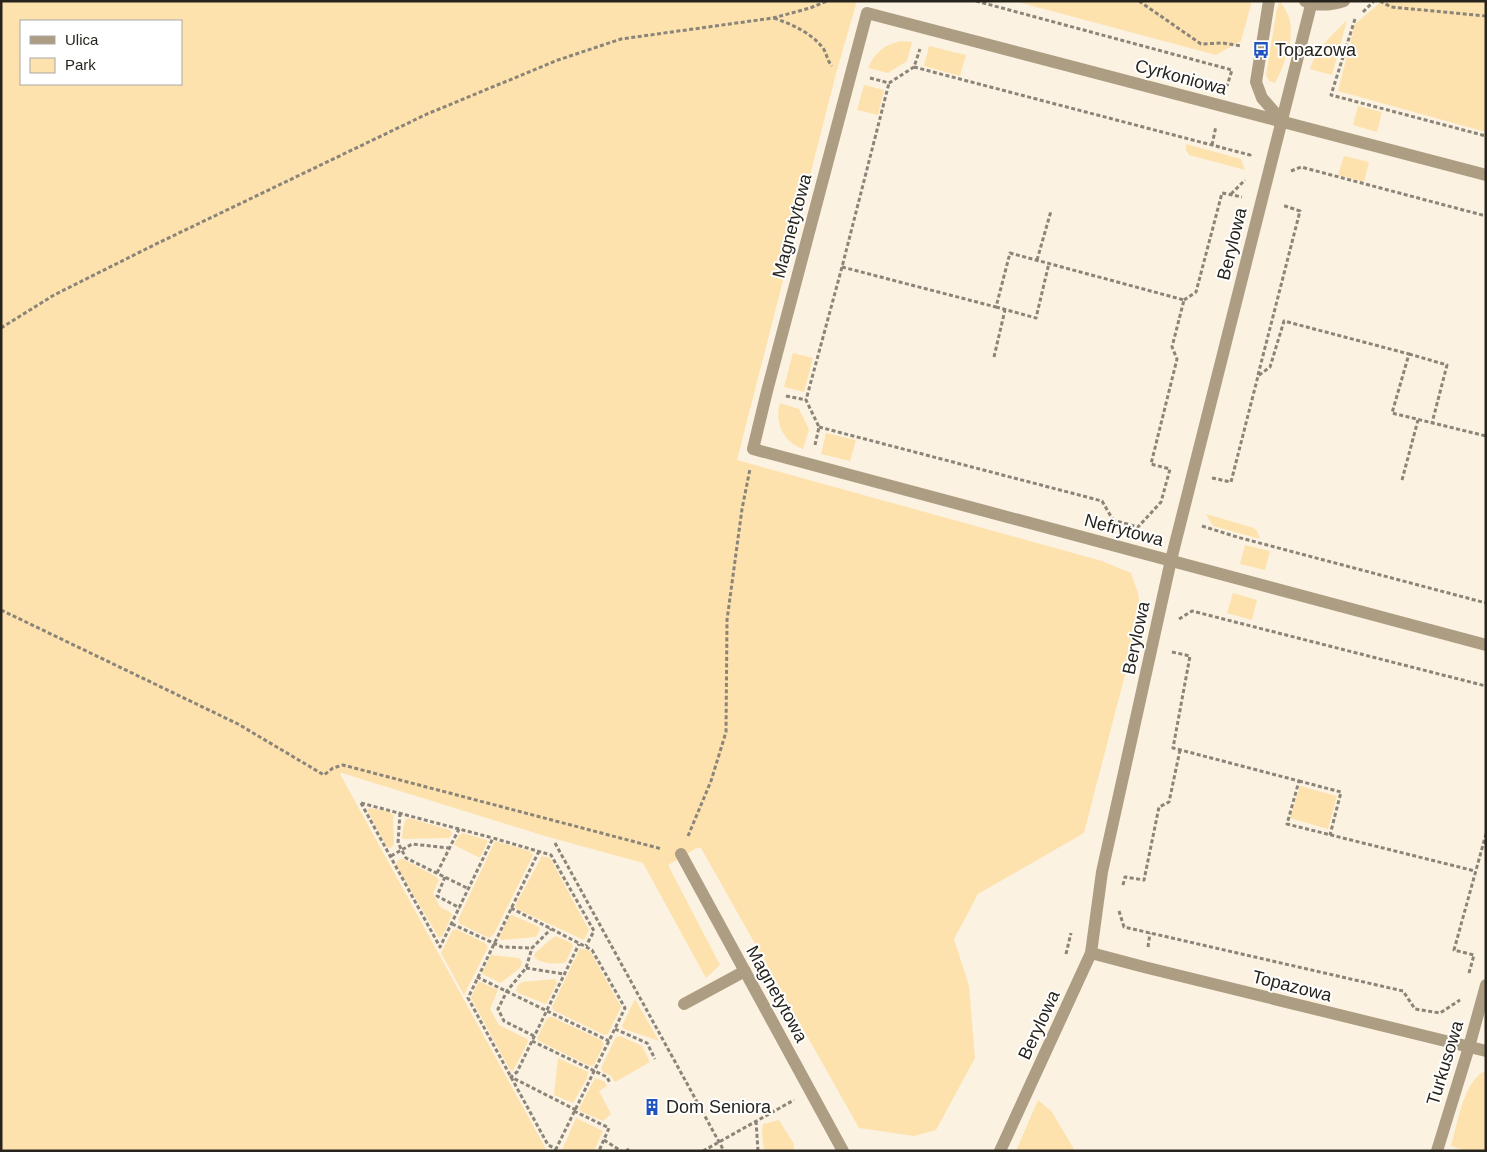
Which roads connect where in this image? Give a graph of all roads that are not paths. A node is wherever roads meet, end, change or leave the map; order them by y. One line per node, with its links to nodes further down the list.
1 (1269, 1): 5 (street)
2 (1344, 1): 3 (street)
3 (1310, 2): 5 (street, Berylowa)
4 (867, 13): 5 (street, Cyrkoniowa); 7 (street, Magnetytowa)
5 (1283, 122): 6 (street, Cyrkoniowa); 8 (street, Berylowa)
6 (1486, 175)
7 (753, 450): 8 (street, Nefrytowa)
8 (1170, 560): 9 (street, Nefrytowa); 11 (street, Berylowa)
9 (1486, 645)
10 (681, 854): 12 (street, Magnetytowa)
11 (1091, 953): 15 (street, Topazowa); 18 (street, Berylowa)
12 (745, 971): 14 (street); 17 (street, Magnetytowa)
13 (1486, 985): 15 (street, Turkusowa)
14 (684, 1004)
15 (1469, 1047): 16 (street, Topazowa); 19 (street, Turkusowa)
16 (1486, 1051)
17 (843, 1151)
18 (1000, 1151)
19 (1437, 1151)

